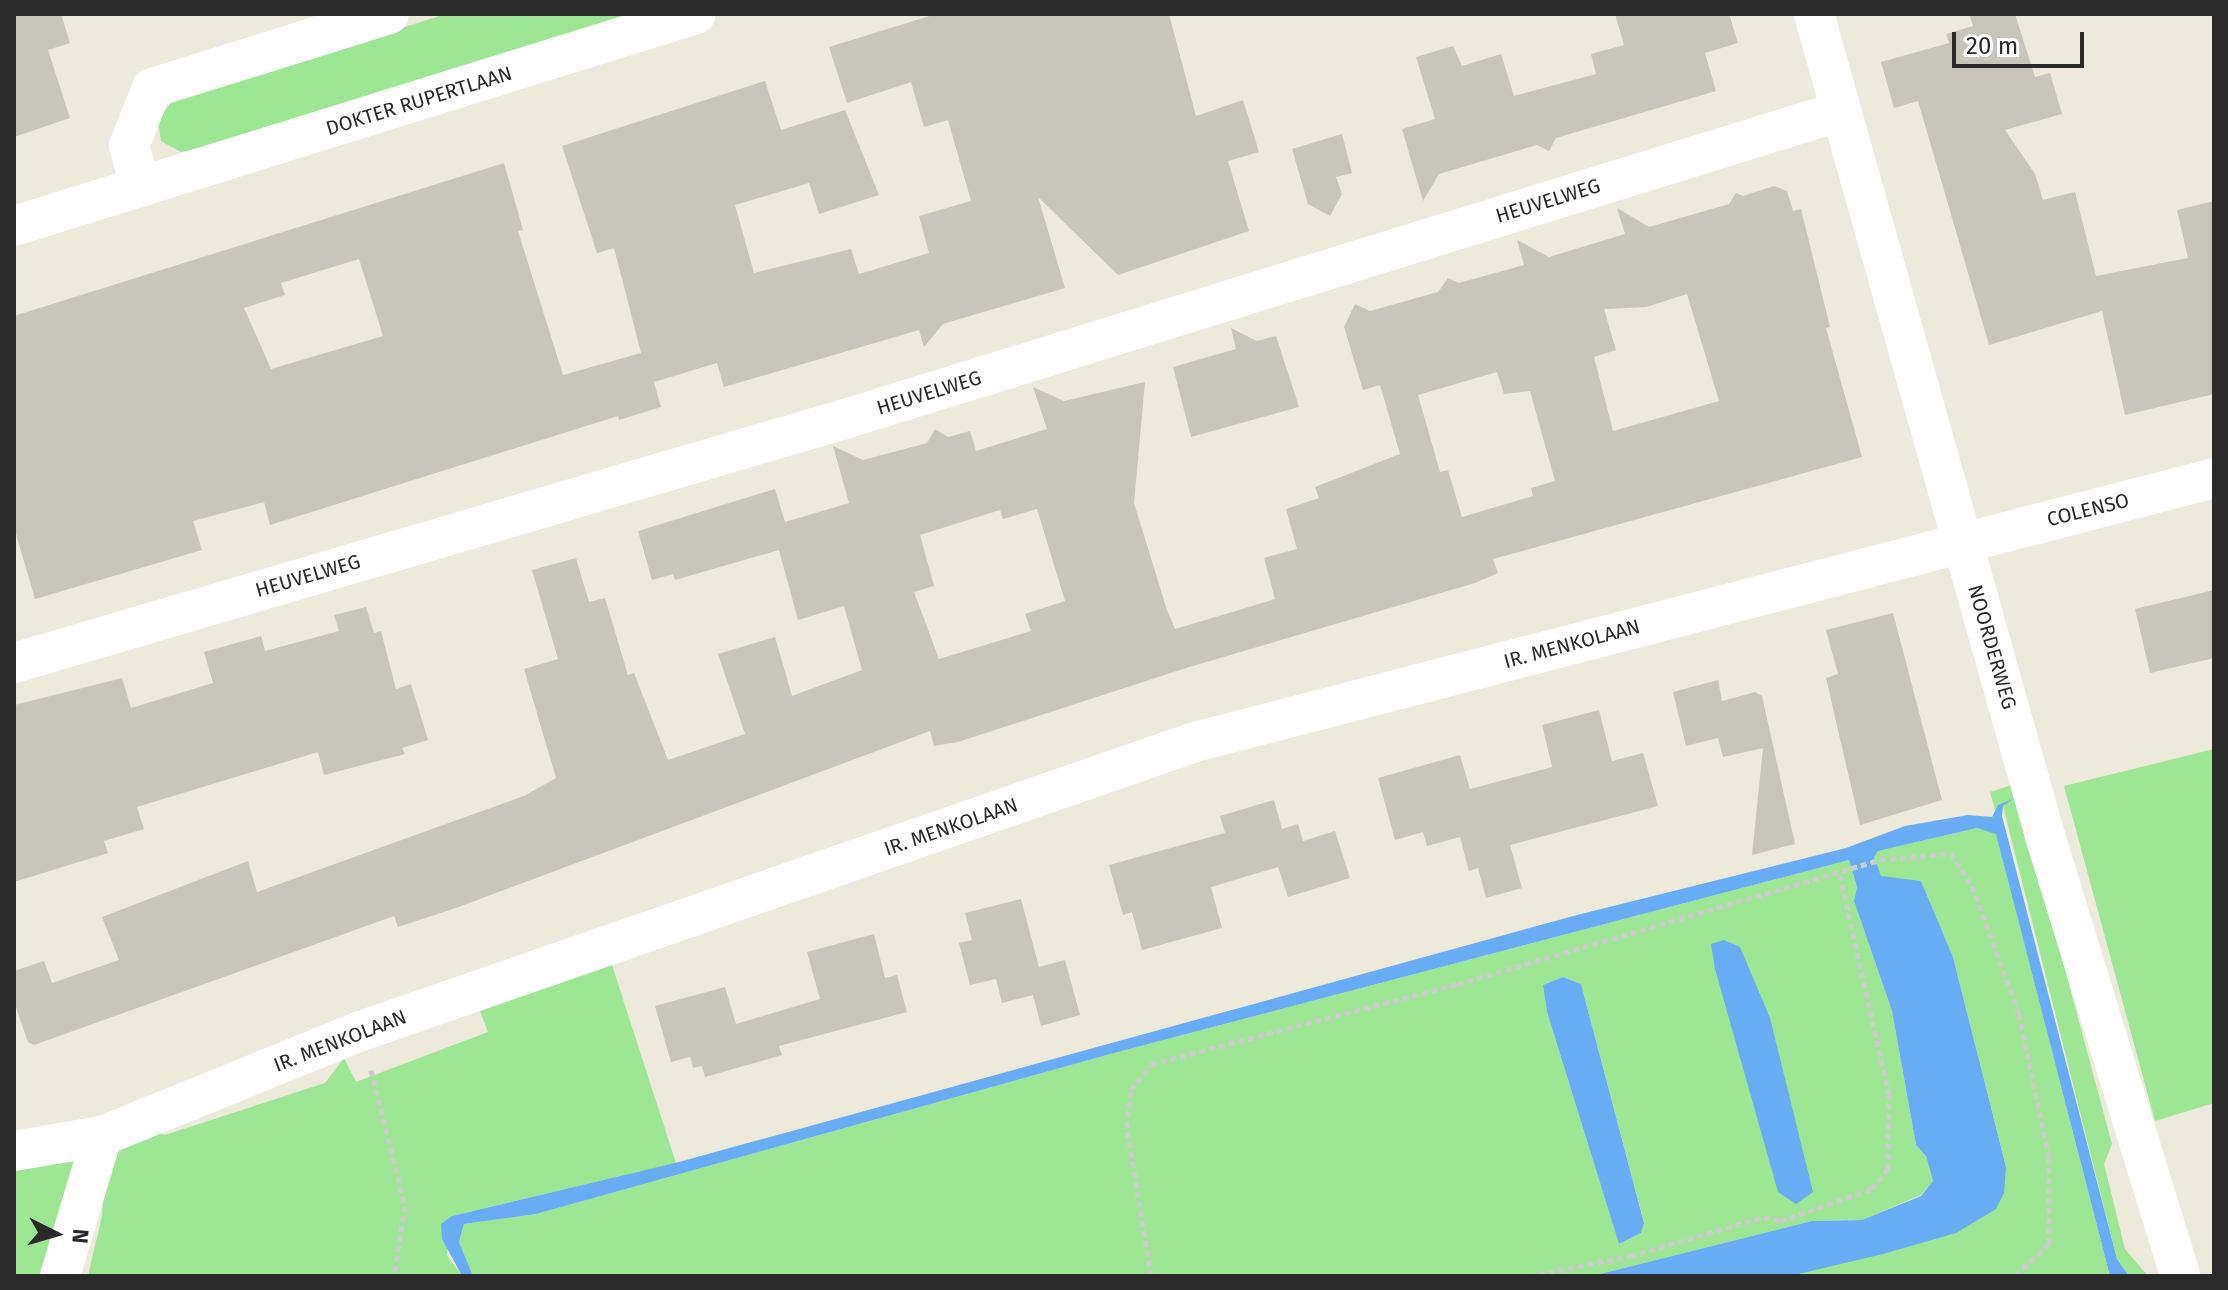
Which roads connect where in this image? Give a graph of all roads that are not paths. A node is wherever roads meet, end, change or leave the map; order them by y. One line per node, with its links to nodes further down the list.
1 (389, 14): 5 (street)
2 (696, 14): 5 (street, DOKTER RUPERTLAAN)
3 (1814, 14): 4 (street, NOORDERWEG)
4 (1841, 111): 8 (street, NOORDERWEG); 9 (street, HEUVELWEG)
5 (141, 187): 6 (street, DOKTER RUPERTLAAN)
6 (14, 226)
7 (2214, 478): 8 (street, COLENSO)
8 (1962, 542): 10 (street, IR. MENKOLAAN); 13 (street, NOORDERWEG)
9 (14, 663)
10 (102, 1136): 11 (street, IR. MENKOLAAN); 12 (street)
11 (14, 1151)
12 (60, 1276)
13 (2180, 1276)

